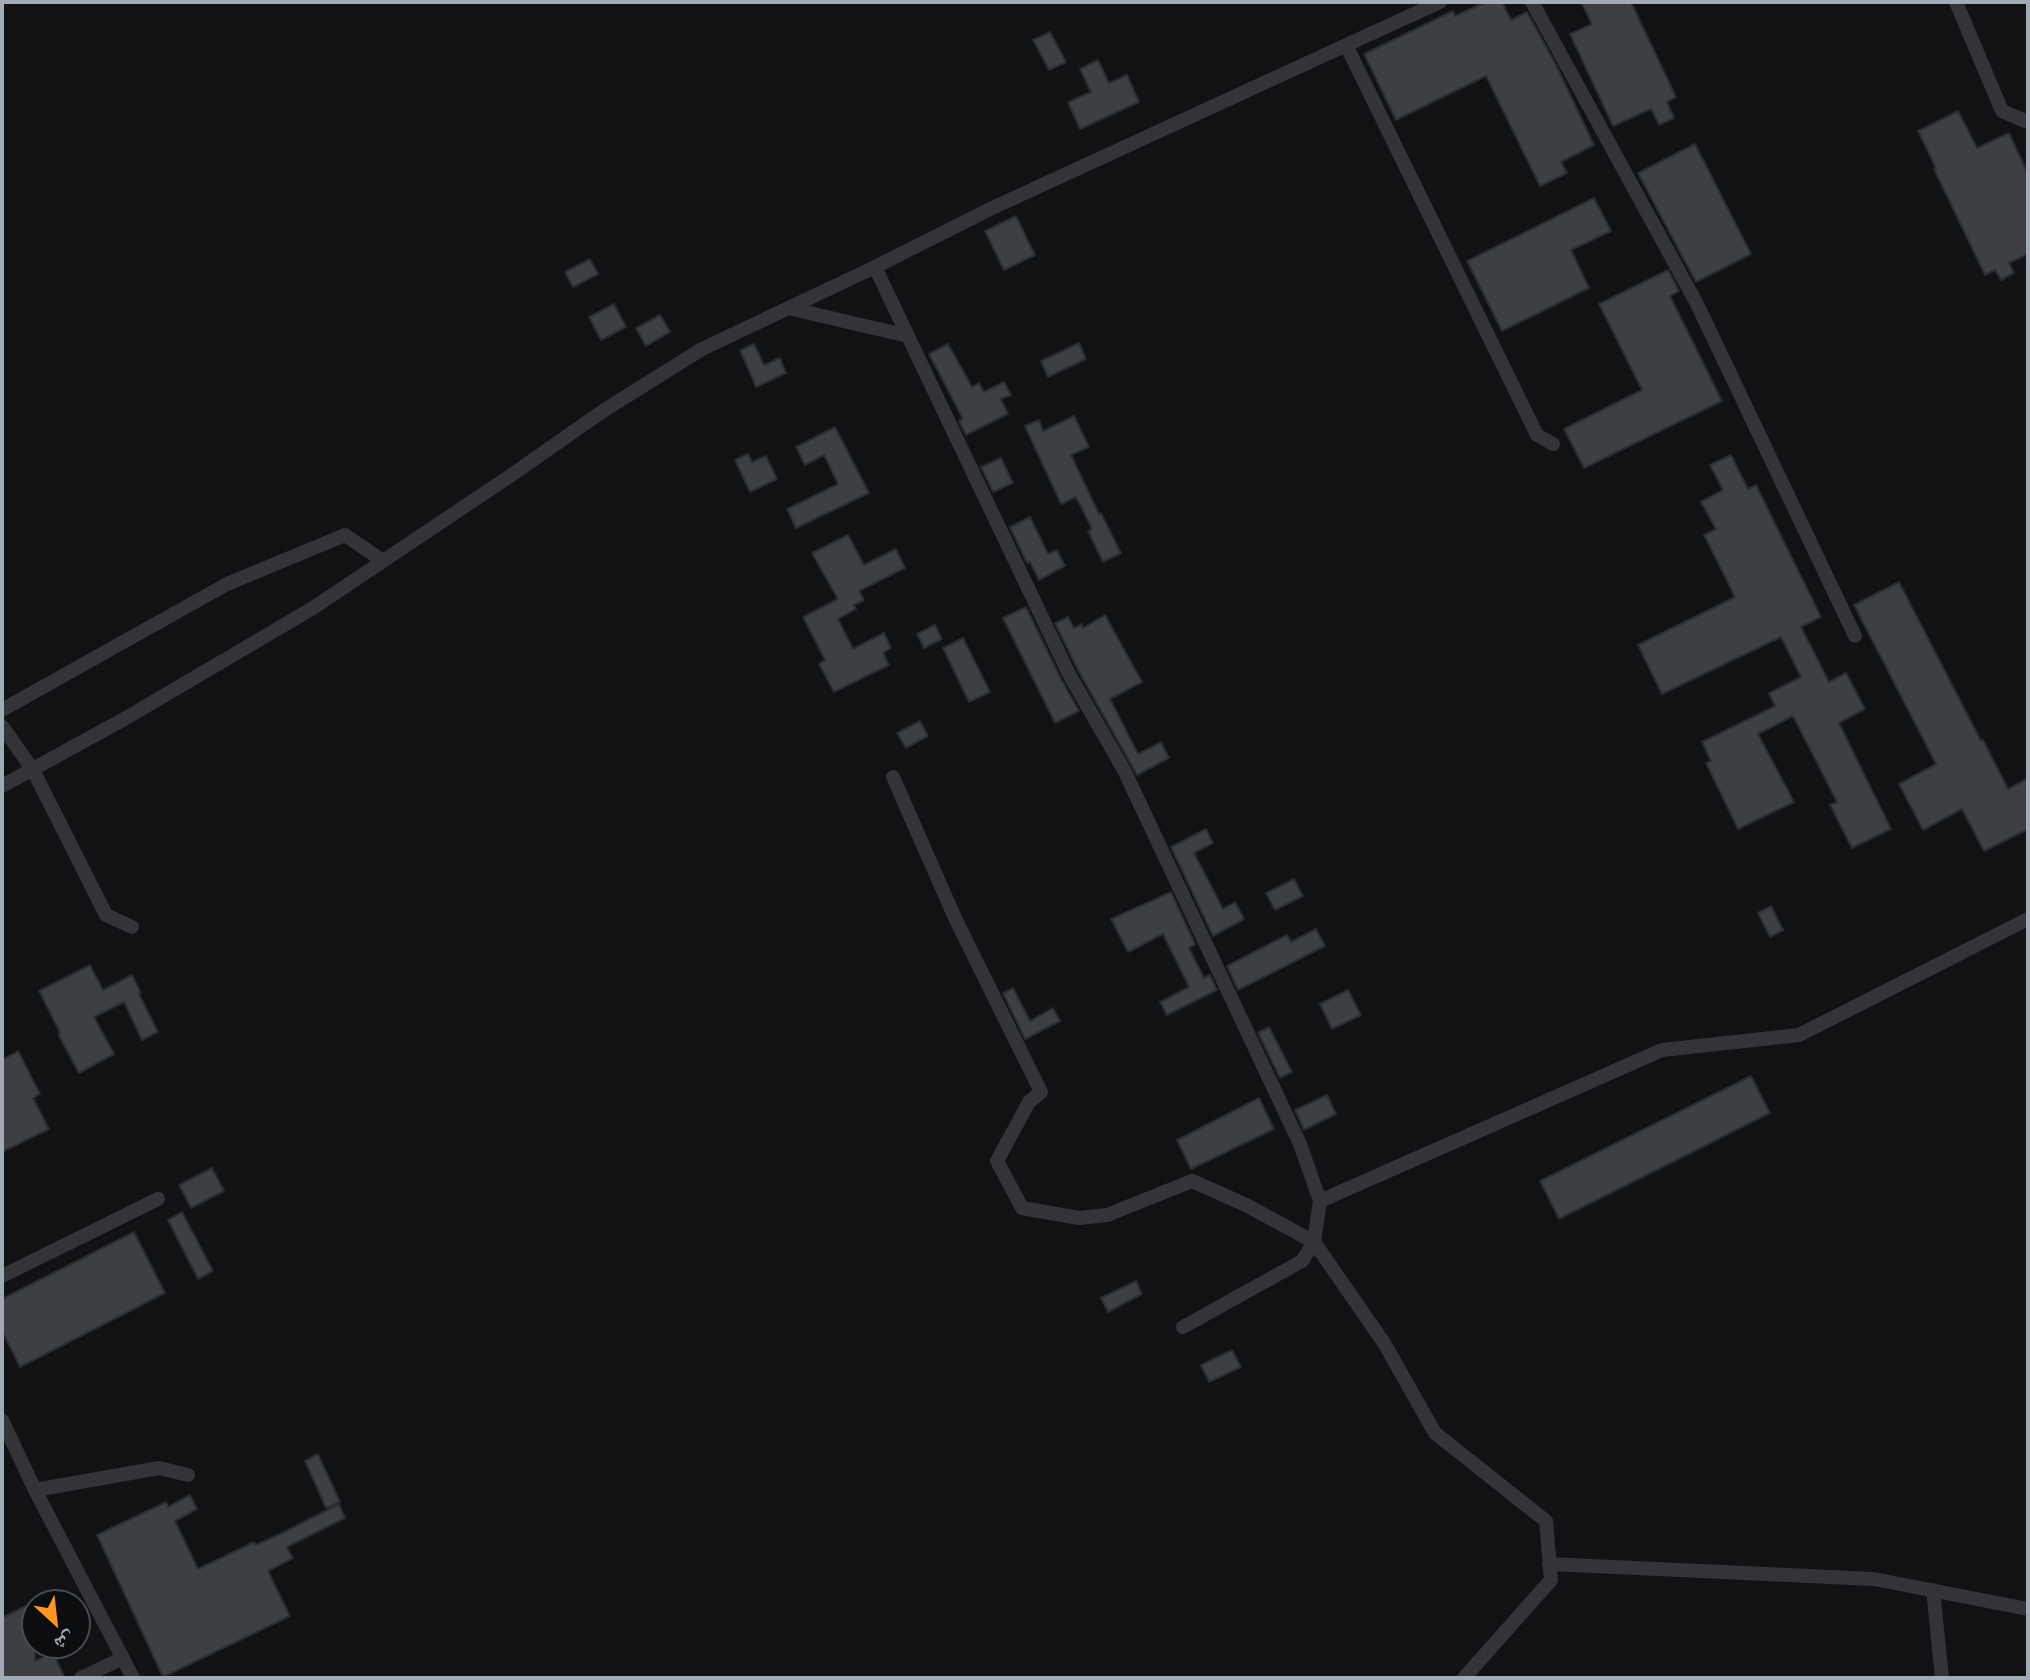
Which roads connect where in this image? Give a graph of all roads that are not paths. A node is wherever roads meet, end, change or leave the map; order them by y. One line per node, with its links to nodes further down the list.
1 (1440, 2): 4 (street)
2 (1532, 2): 11 (street)
3 (1956, 2): 5 (street)
4 (1346, 45): 6 (street); 9 (street)
5 (2028, 122)
6 (875, 267): 7 (street); 8 (street)
7 (788, 308): 8 (street); 10 (street)
8 (908, 336): 20 (street)
9 (1553, 444)
10 (383, 561): 12 (street); 14 (street)
11 (1855, 636)
12 (2, 710)
13 (2, 726): 14 (street)
14 (33, 770): 16 (street); 18 (street)
15 (894, 777): 21 (street)
16 (2, 786)
17 (2027, 923): 20 (street)
18 (132, 927)
19 (158, 1199): 22 (street)
20 (1320, 1201): 21 (street)
21 (1314, 1242): 23 (street); 27 (street)
22 (2, 1276)
23 (1183, 1326)
24 (2, 1420): 26 (street)
25 (188, 1475): 26 (street)
26 (35, 1490): 30 (street)
27 (1549, 1564): 28 (street); 33 (street)
28 (1933, 1590): 29 (street); 34 (street)
29 (2028, 1608)
30 (123, 1658): 31 (street); 32 (street)
31 (81, 1678)
32 (134, 1678)
33 (1464, 1678)
34 (1942, 1678)

